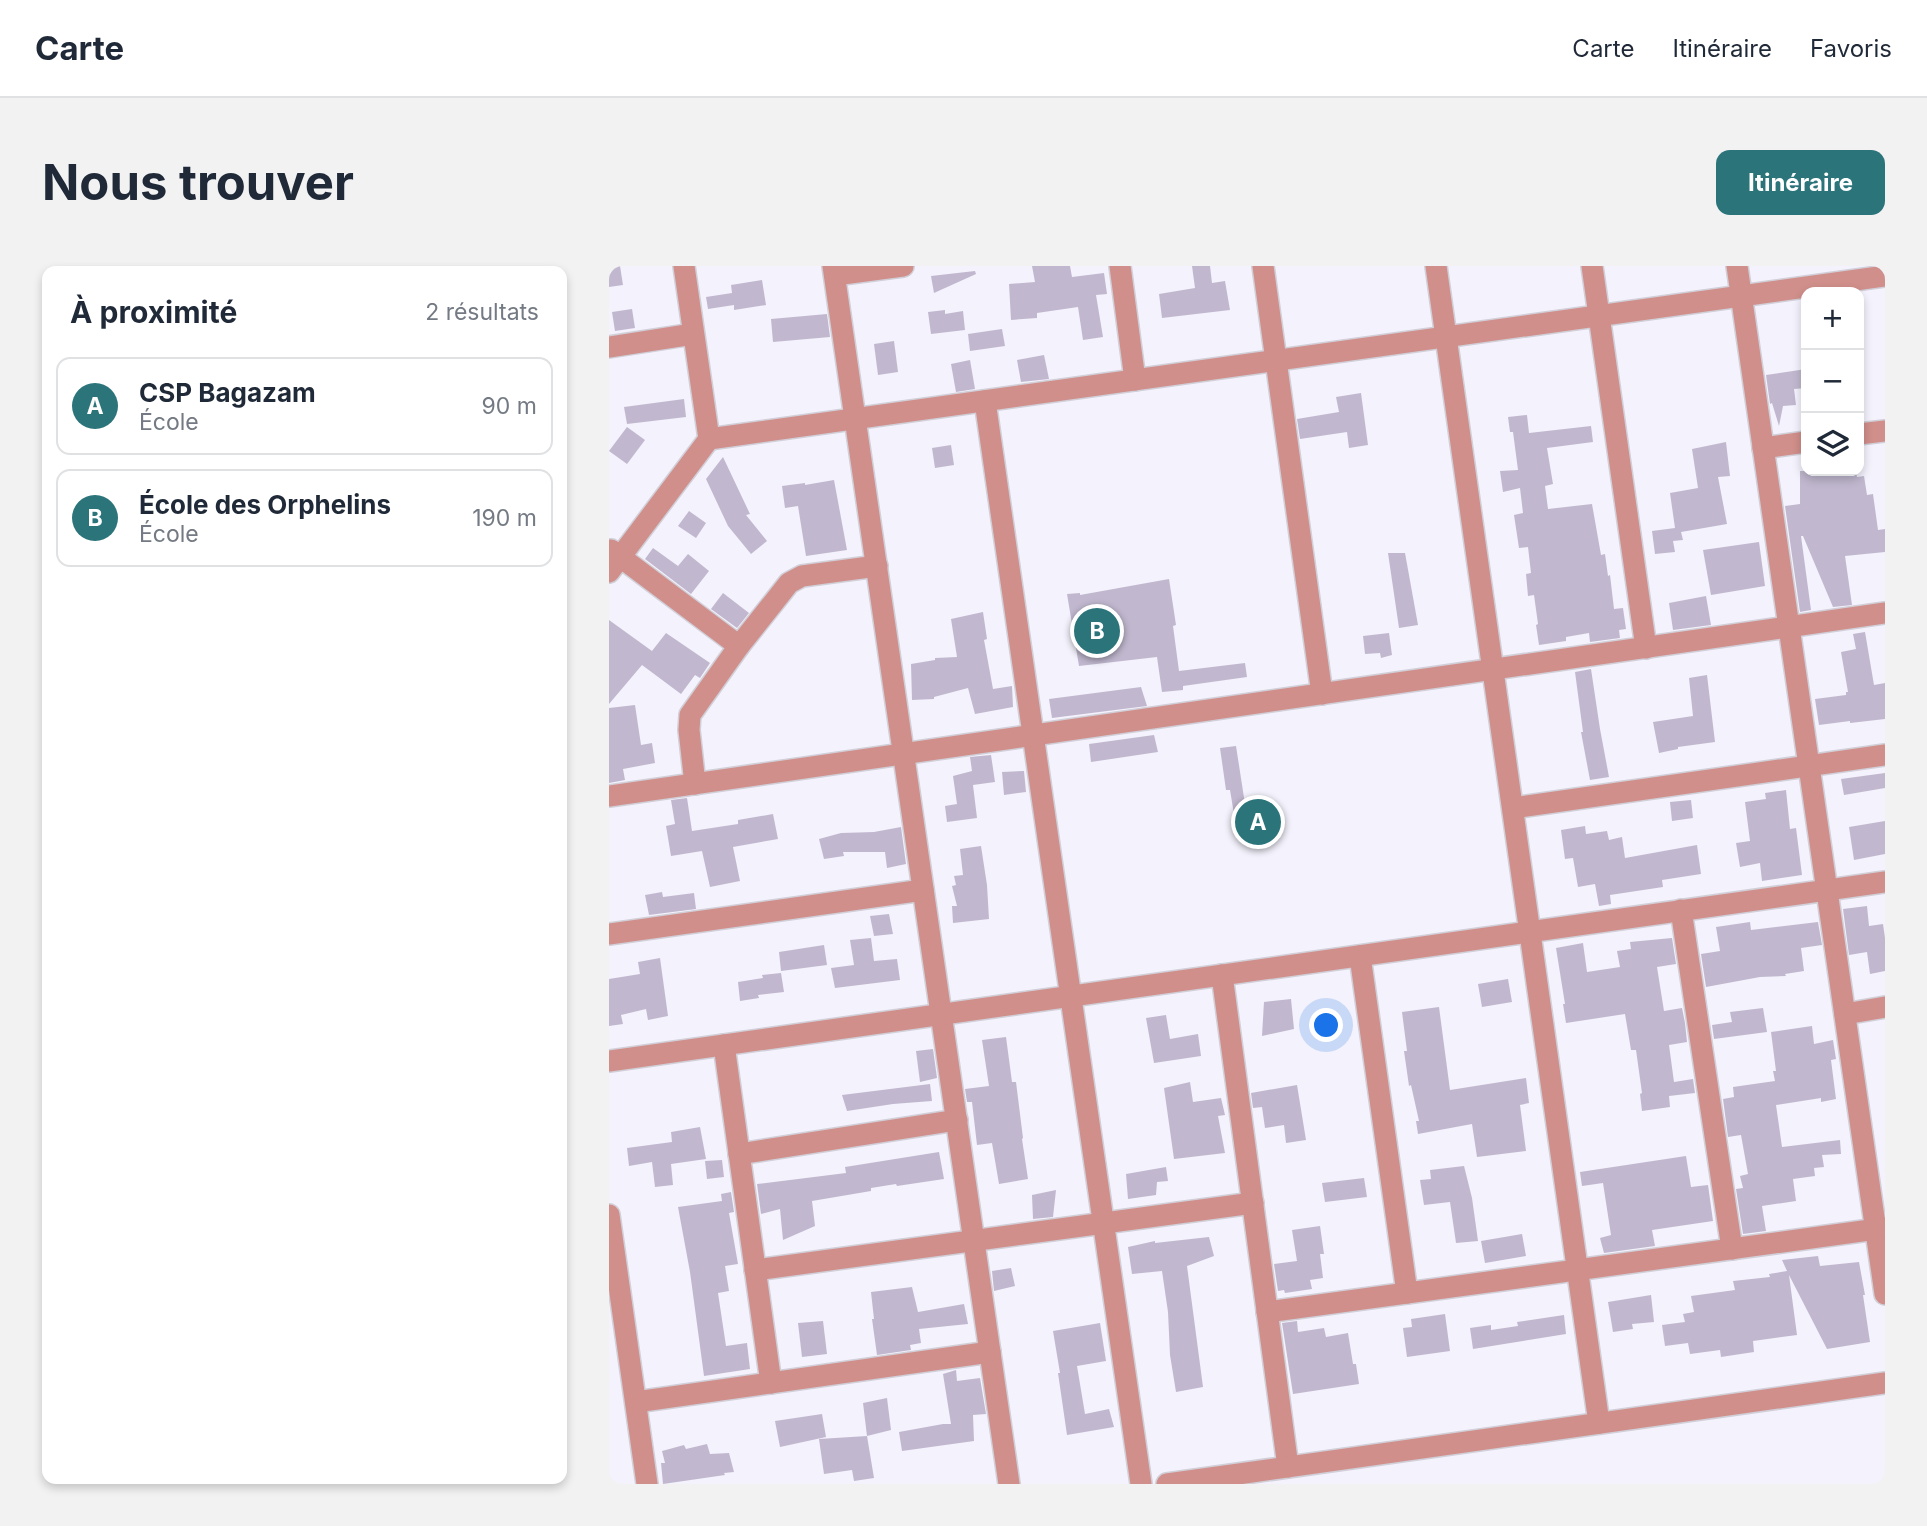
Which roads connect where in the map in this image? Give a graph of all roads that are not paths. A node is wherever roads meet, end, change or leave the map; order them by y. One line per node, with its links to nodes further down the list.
1 (684, 266): 13 (street)
2 (903, 266): 8 (street)
3 (1120, 266): 17 (street)
4 (1263, 266): 16 (street)
5 (1436, 266): 14 (street)
6 (1592, 266): 12 (street)
7 (1737, 266): 11 (street)
8 (834, 271): 19 (street)
9 (1855, 273): 10 (street); 11 (street)
10 (1885, 276)
11 (1741, 296): 12 (street); 24 (street)
12 (1598, 316): 14 (street); 30 (street)
13 (694, 334): 15 (street); 22 (street)
14 (1446, 337): 16 (street); 31 (street)
15 (609, 347)
16 (1276, 360): 17 (street); 32 (street)
17 (1135, 380): 18 (street)
18 (985, 401): 19 (street); 33 (street)
19 (855, 419): 22 (street); 26 (street)
20 (1885, 431): 21 (street)
21 (1864, 434)
22 (709, 439): 25 (street)
23 (1801, 443): 24 (street)
24 (1763, 447): 28 (street)
25 (613, 559): 29 (street)
26 (877, 566): 29 (street); 34 (street)
27 (1885, 613): 28 (street)
28 (1789, 627): 30 (street); 36 (street)
29 (739, 646): 37 (street)
30 (1646, 648): 31 (street)
31 (1493, 669): 32 (street); 39 (street)
32 (1322, 694): 33 (street)
33 (1033, 736): 34 (street); 48 (street)
34 (904, 754): 37 (street); 41 (street)
35 (1885, 755): 36 (street)
36 (1809, 766): 39 (street); 42 (street)
37 (695, 784): 38 (street)
38 (609, 796)
39 (1513, 808): 44 (street)
40 (1885, 882): 42 (street)
41 (923, 890): 45 (street); 51 (street)
42 (1827, 890): 43 (street); 50 (street)
43 (1681, 911): 44 (street); 61 (street)
44 (1530, 932): 46 (street); 63 (street)
45 (609, 934)
46 (1360, 956): 47 (street); 64 (street)
47 (1222, 975): 48 (street); 56 (street)
48 (1071, 997): 51 (street); 58 (street)
49 (1885, 1007): 50 (street)
50 (1845, 1014): 59 (street)
51 (941, 1015): 52 (street); 54 (street)
52 (724, 1045): 53 (street); 55 (street)
53 (609, 1061)
54 (957, 1120): 55 (street); 60 (street)
55 (739, 1154): 62 (street)
56 (1253, 1203): 58 (street); 66 (street)
57 (609, 1216): 70 (street)
58 (1104, 1223): 60 (street); 75 (street)
59 (1880, 1228): 61 (street); 65 (street)
60 (974, 1240): 62 (street); 67 (street)
61 (1732, 1249): 63 (street)
62 (755, 1270): 69 (street)
63 (1578, 1270): 64 (street); 71 (street)
64 (1407, 1293): 66 (street)
65 (1885, 1294)
66 (1267, 1312): 72 (street)
67 (990, 1352): 69 (street); 74 (street)
68 (1885, 1382): 71 (street)
69 (771, 1383): 70 (street)
70 (636, 1402): 73 (street)
71 (1599, 1423): 72 (street)
72 (1288, 1467): 76 (street)
73 (647, 1484)
74 (1009, 1484)
75 (1141, 1484)
76 (1167, 1484)

